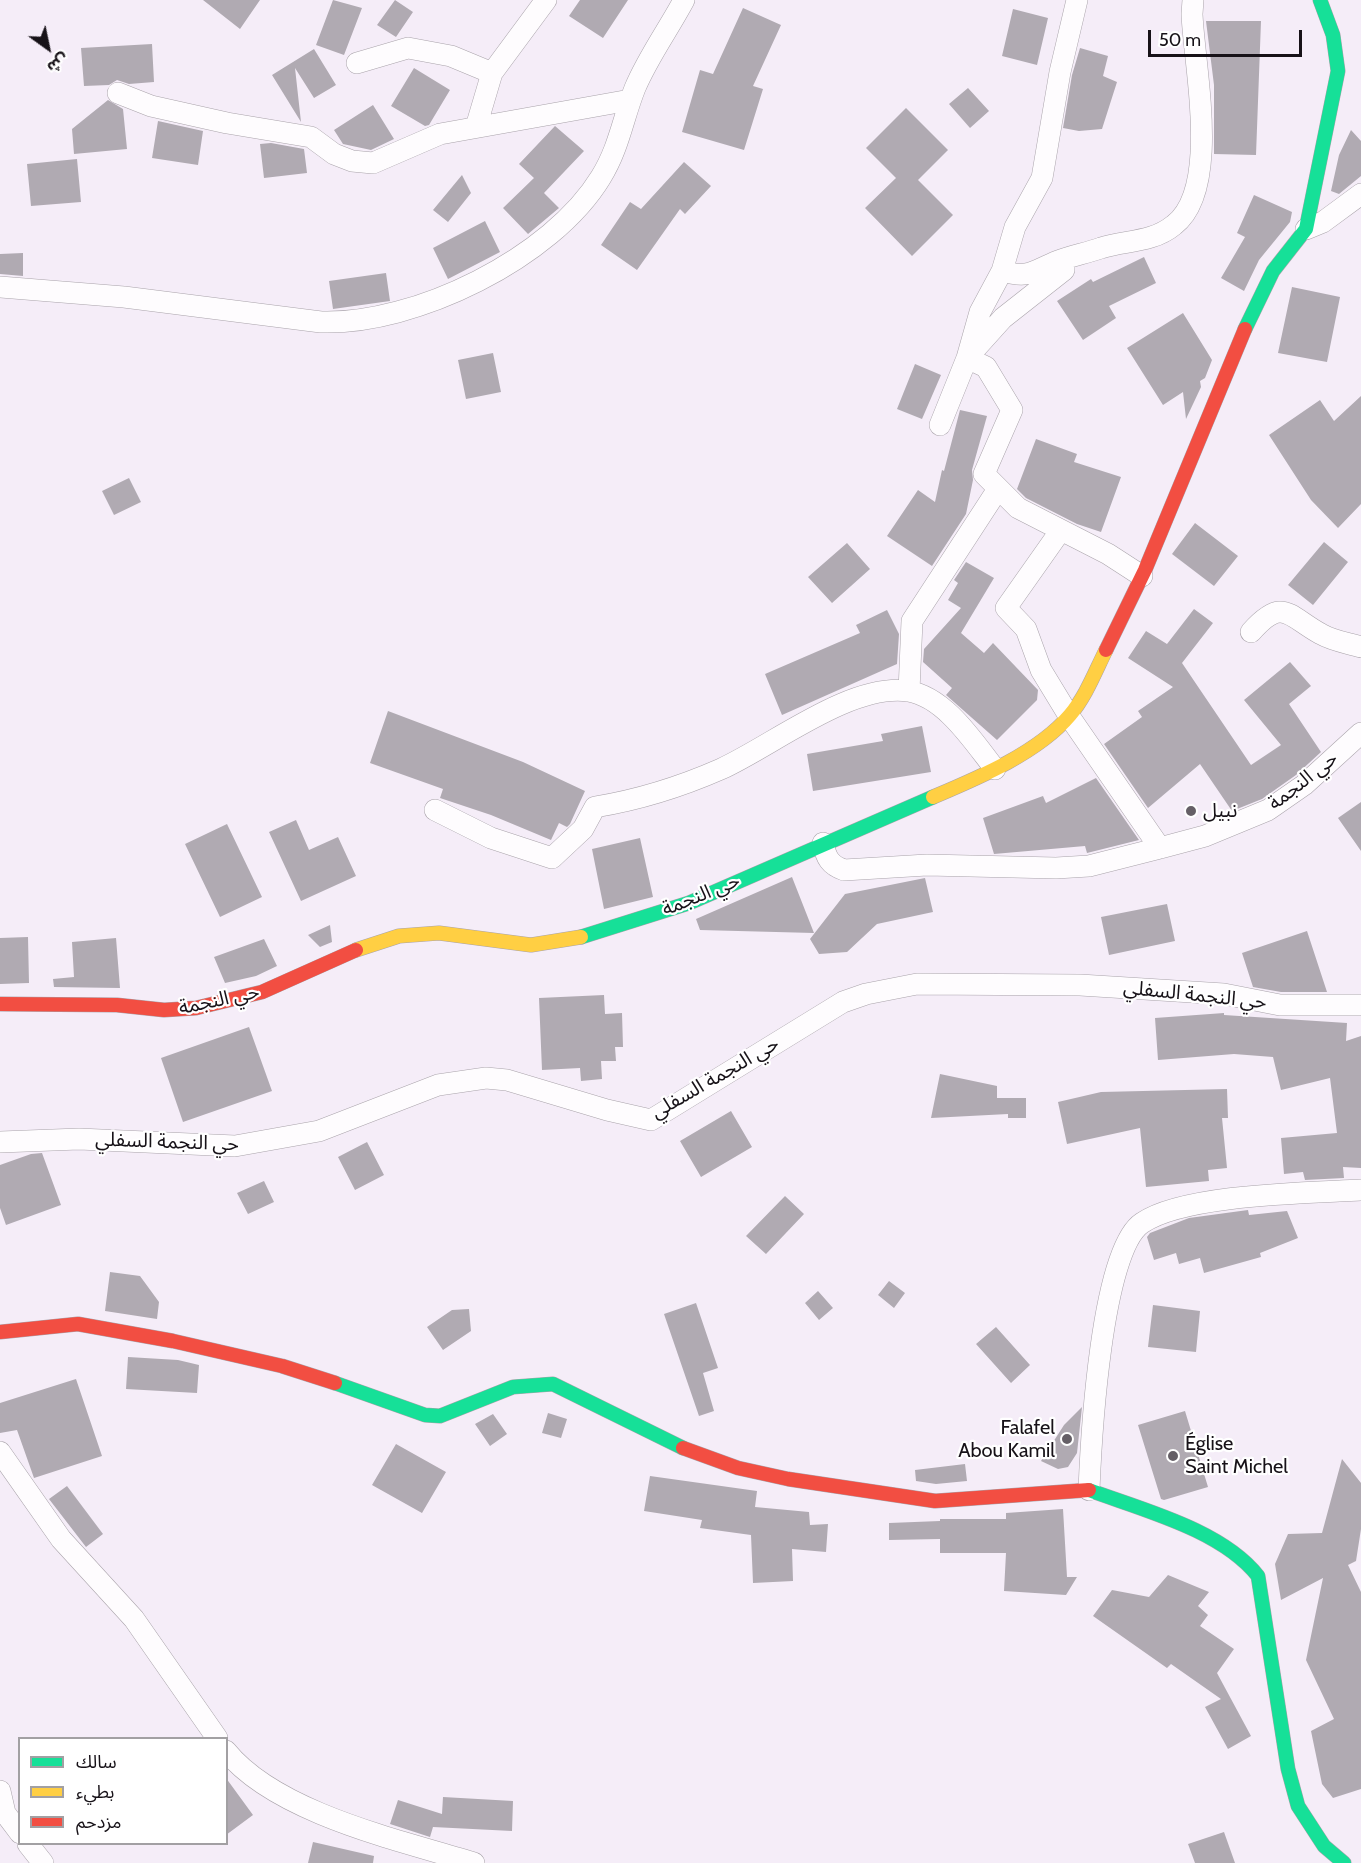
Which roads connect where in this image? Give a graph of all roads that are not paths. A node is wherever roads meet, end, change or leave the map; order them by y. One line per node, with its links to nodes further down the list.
1 (546, 0): 7 (street)
2 (684, 0): 9 (street)
3 (1077, 0): 14 (street)
4 (1193, 0): 13 (street)
5 (1320, 0): 12 (street)
6 (357, 63): 7 (street)
7 (492, 73): 10 (street)
8 (118, 93): 10 (street)
9 (630, 100): 10 (street); 15 (street)
10 (476, 126)
11 (1361, 194): 12 (street)
12 (1306, 229): 20 (street)
13 (1084, 255): 14 (street); 16 (street)
14 (1002, 271): 16 (street)
15 (0, 287)
16 (967, 358): 17 (street); 18 (street)
17 (940, 425)
18 (998, 489): 19 (street); 23 (street)
19 (1061, 530): 20 (street); 24 (street)
20 (1142, 576): 24 (street)
21 (1251, 632): 22 (street)
22 (1361, 647)
23 (909, 692): 26 (street); 27 (street)
24 (1069, 716): 26 (street); 29 (street)
25 (1361, 733): 29 (street, حي النجمة)
26 (995, 769): 28 (street)
27 (435, 810)
28 (823, 843): 29 (street, حي النجمة); 30 (street, حي النجمة)
29 (1160, 849)
30 (0, 1004)
31 (1361, 1005): 32 (street, حي النجمة السفلي)
32 (0, 1142)
33 (1361, 1190): 36 (street)
34 (0, 1332): 36 (street)
35 (0, 1452): 37 (street)
36 (1089, 1490): 44 (street)
37 (216, 1737)
38 (228, 1752): 43 (street)
39 (0, 1791): 40 (street)
40 (18, 1830)
41 (29, 1845): 42 (street)
42 (43, 1863)
43 (474, 1863)
44 (1344, 1863)

